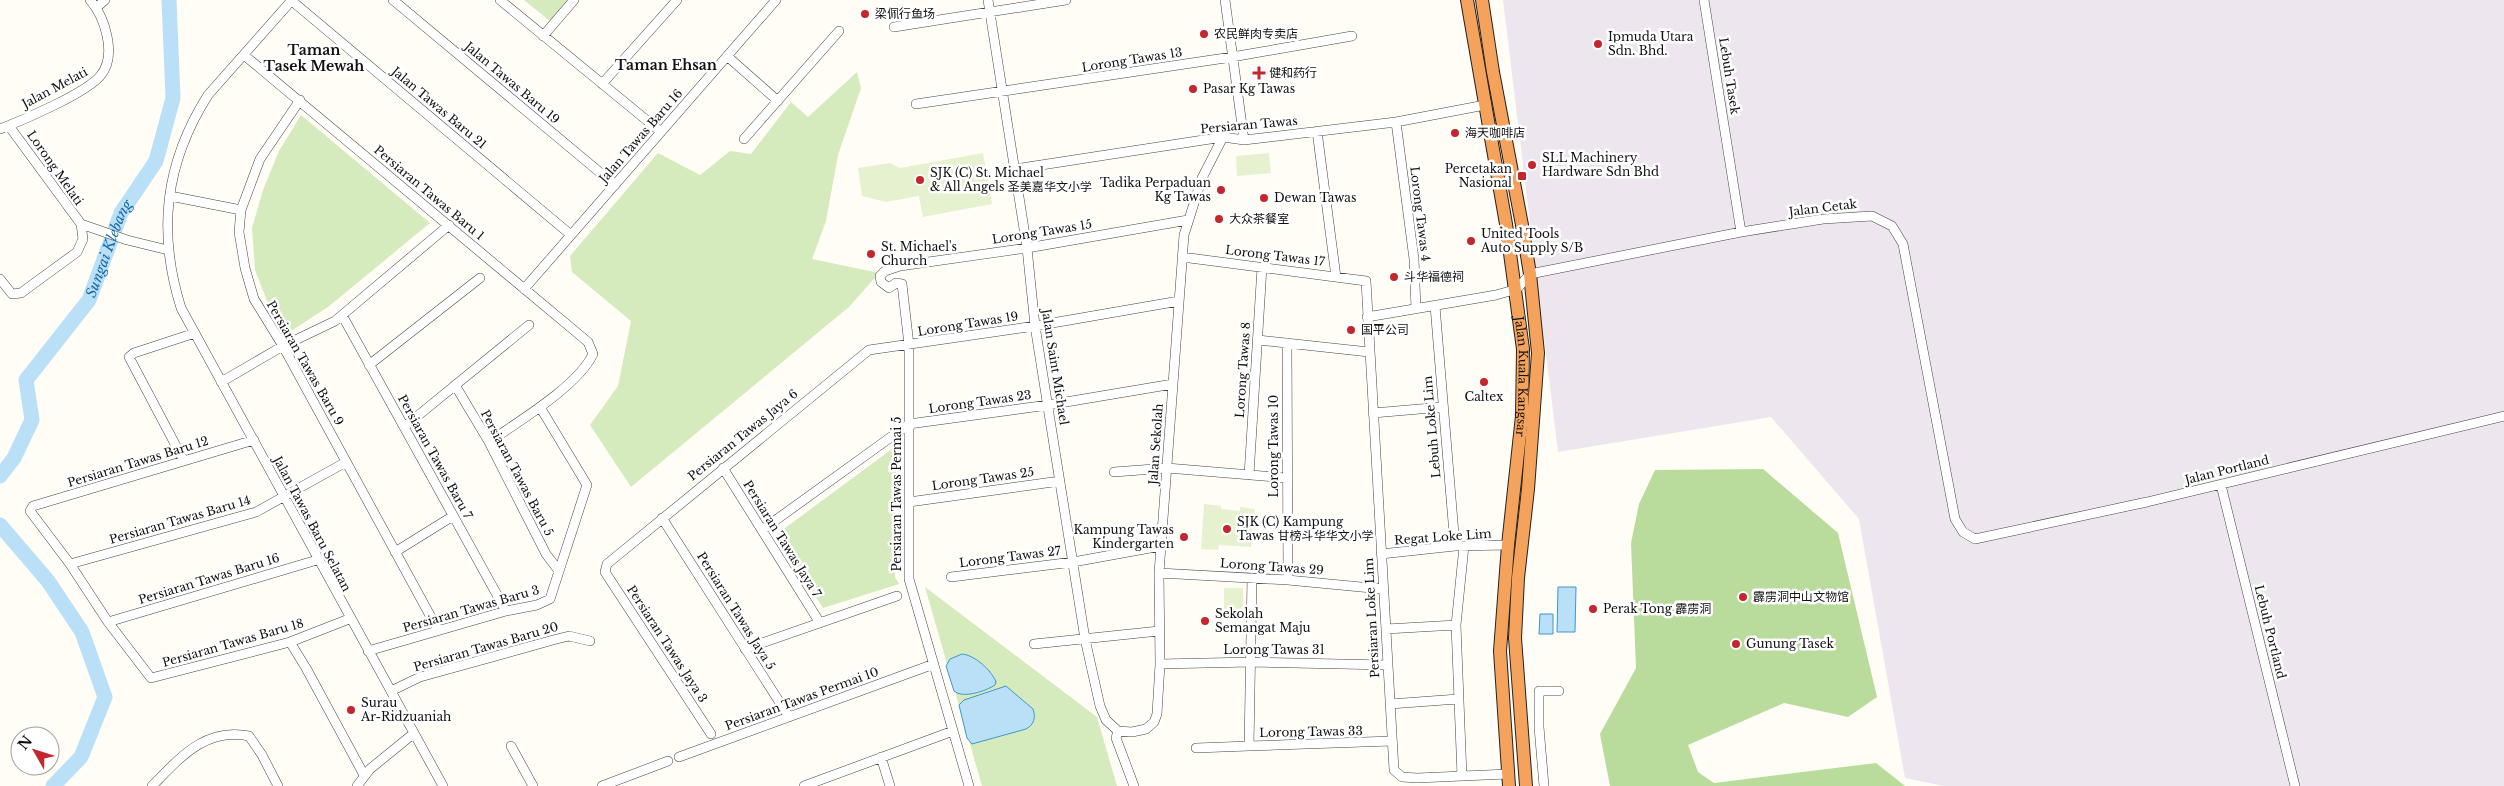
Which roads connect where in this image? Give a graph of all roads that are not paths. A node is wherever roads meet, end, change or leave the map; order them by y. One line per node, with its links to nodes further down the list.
1 (105, 0): 14 (street)
2 (292, 0): 20 (street, Jalan Tawas Baru Selatan); 44 (street, Jalan Tawas Baru 21)
3 (393, 0): 37 (street, Jalan Tawas Baru 19)
4 (500, 0): 18 (street)
5 (574, 0): 18 (street)
6 (677, 0): 23 (street)
7 (776, 0): 21 (street, Jalan Tawas Baru 16)
8 (988, 0): 15 (street, Jalan Saint Michael)
9 (1066, 0): 15 (street)
10 (1225, 0): 22 (street)
11 (1467, 0): 28 (highway, Jalan Kuala Kangsar)
12 (1482, 0): 49 (highway, Jalan Kuala Kangsar)
13 (1704, 0): 43 (street, Lebuh Tasek)
14 (93, 4): 30 (street, Jalan Melati)
15 (990, 11): 16 (street); 24 (street, Jalan Saint Michael)
16 (894, 27)
17 (838, 32): 26 (street)
18 (543, 36): 23 (street)
19 (1352, 36): 22 (street, Lorong Tawas 13)
20 (244, 55): 25 (street, Persiaran Tawas Baru 1); 38 (street, Jalan Tawas Baru Selatan)
21 (727, 56): 26 (street); 32 (street, Jalan Tawas Baru 16)
22 (1232, 57): 24 (street, Lorong Tawas 13); 35 (street)
23 (602, 84): 32 (street)
24 (1004, 93): 27 (street, Lorong Tawas 13); 36 (street, Jalan Saint Michael)
25 (300, 100): 39 (street, Persiaran Tawas Baru 9); 42 (street, Persiaran Tawas Baru 1)
26 (778, 101): 34 (street)
27 (916, 104)
28 (1486, 105): 29 (street, Persiaran Tawas); 56 (highway, Jalan Kuala Kangsar)
29 (1396, 122): 31 (street, Persiaran Tawas); 59 (street, Lorong Tawas 4)
30 (4, 127): 41 (street, Lorong Melati)
31 (1317, 131): 35 (street, Persiaran Tawas); 50 (street)
32 (660, 132): 37 (street, Jalan Tawas Baru 16)
33 (1223, 137): 35 (street, Persiaran Tawas); 36 (street, Persiaran Tawas); 40 (street, Jalan Sekolah)
34 (744, 139)
35 (1244, 140)
36 (1014, 169): 45 (street, Jalan Saint Michael)
37 (614, 185): 44 (street, Jalan Tawas Baru 16)
38 (170, 196): 39 (street); 46 (street, Jalan Tawas Baru Selatan)
39 (241, 210): 68 (street, Persiaran Tawas Baru 9)
40 (1188, 220): 45 (street, Lorong Tawas 15); 47 (street, Jalan Sekolah)
41 (81, 224): 46 (street, Lorong Melati); 52 (street)
42 (449, 225): 55 (street, Persiaran Tawas Baru 1); 60 (street)
43 (1741, 232): 49 (street, Jalan Cetak); 96 (street, Jalan Cetak)
44 (571, 235): 55 (street, Jalan Tawas Baru 16)
45 (1027, 248): 54 (street, Lorong Tawas 15); 63 (street, Jalan Saint Michael)
46 (168, 250): 64 (street, Jalan Tawas Baru Selatan)
47 (1182, 257): 48 (street, Lorong Tawas 17); 57 (street, Jalan Sekolah)
48 (1262, 267): 50 (street, Lorong Tawas 17); 65 (street, Lorong Tawas 8)
49 (1530, 274): 56 (street); 138 (highway, Jalan Kuala Kangsar)
50 (1336, 277): 53 (street, Lorong Tawas 17)
51 (480, 278): 70 (street)
52 (0, 280)
53 (1365, 280): 61 (street, Persiaran Loke Lim)
54 (902, 284): 67 (street, Persiaran Tawas Permai 5)
55 (524, 289): 75 (street, Persiaran Tawas Baru 1)
56 (1516, 290): 58 (street); 98 (highway, Jalan Kuala Kangsar)
57 (1179, 301): 63 (street, Lorong Tawas 19); 72 (street, Jalan Sekolah)
58 (1435, 306): 59 (street); 76 (street, Lebuh Loke Lim)
59 (1416, 309): 61 (street)
60 (342, 315): 68 (street); 70 (street, Persiaran Tawas Baru 7)
61 (1367, 317): 69 (street, Persiaran Loke Lim)
62 (529, 325): 73 (street)
63 (1035, 326): 67 (street, Lorong Tawas 19); 74 (street, Jalan Saint Michael)
64 (195, 333): 71 (street, Jalan Tawas Baru Selatan); 83 (street)
65 (1258, 340): 66 (street); 88 (street, Lorong Tawas 8)
66 (1287, 343): 69 (street); 89 (street, Lorong Tawas 10)
67 (909, 345): 79 (street, Persiaran Tawas Permai 5); 85 (street, Persiaran Tawas Jaya 6)
68 (283, 346): 71 (street); 84 (street, Persiaran Tawas Baru 9)
69 (1369, 352): 77 (street, Persiaran Loke Lim)
70 (369, 365): 80 (street, Persiaran Tawas Baru 7)
71 (222, 382): 81 (street, Jalan Tawas Baru Selatan)
72 (1173, 384): 74 (street, Lorong Tawas 23); 86 (street, Jalan Sekolah)
73 (455, 385): 80 (street); 82 (street, Persiaran Tawas Baru 5)
74 (1048, 405): 79 (street, Lorong Tawas 23); 90 (street, Jalan Saint Michael)
75 (540, 407): 82 (street); 107 (street, Persiaran Tawas Baru 3)
76 (1443, 407): 77 (street); 100 (street, Lebuh Loke Lim)
77 (1373, 413): 102 (street, Persiaran Loke Lim)
78 (2504, 416): 91 (street, Jalan Portland)
79 (909, 424): 93 (street, Persiaran Tawas Permai 5); 97 (street)
80 (404, 427): 94 (street, Persiaran Tawas Baru 7)
81 (254, 440): 83 (street, Persiaran Tawas Baru 12); 92 (street, Jalan Tawas Baru Selatan)
82 (489, 442): 107 (street, Persiaran Tawas Baru 5)
83 (184, 461): 105 (street, Persiaran Tawas Baru 12)
84 (346, 462): 92 (street, Persiaran Tawas Baru 14); 101 (street, Persiaran Tawas Baru 9)
85 (723, 468): 95 (street, Persiaran Tawas Jaya 6); 97 (street, Persiaran Tawas Jaya 7)
86 (1167, 468): 87 (street); 88 (street); 99 (street, Jalan Sekolah)
87 (1114, 472)
88 (1250, 475): 89 (street)
89 (1286, 478): 111 (street, Lorong Tawas 10)
90 (1060, 481): 93 (street, Lorong Tawas 25); 104 (street, Jalan Saint Michael)
91 (2221, 485): 96 (street, Jalan Portland); 166 (street, Lebuh Portland)
92 (282, 497): 103 (street, Jalan Tawas Baru Selatan); 105 (street, Persiaran Tawas Baru 14)
93 (909, 502): 129 (street, Persiaran Tawas Permai 5)
94 (453, 516): 101 (street); 114 (street, Persiaran Tawas Baru 7)
95 (662, 518): 106 (street, Persiaran Tawas Jaya 6); 126 (street, Persiaran Tawas Jaya 5)
96 (1960, 527)
97 (762, 530): 117 (street, Persiaran Tawas Jaya 7)
98 (1508, 545): 100 (street, Regat Loke Lim); 152 (highway, Jalan Kuala Kangsar)
99 (1162, 546): 104 (street, Lorong Tawas 27); 108 (street, Jalan Sekolah)
100 (1459, 546): 102 (street, Regat Loke Lim); 118 (street, Lebuh Loke Lim)
101 (395, 552): 120 (street, Persiaran Tawas Baru 9)
102 (1381, 554): 112 (street, Persiaran Loke Lim)
103 (317, 560): 115 (street, Jalan Tawas Baru Selatan); 116 (street, Persiaran Tawas Baru 16)
104 (1073, 562): 109 (street, Lorong Tawas 27); 122 (street, Jalan Saint Michael)
105 (70, 564): 116 (street)
106 (604, 568): 141 (street, Persiaran Tawas Jaya 3)
107 (559, 572): 114 (street, Persiaran Tawas Baru 3)
108 (1160, 573): 110 (street, Lorong Tawas 29); 121 (street, Jalan Sekolah)
109 (951, 577)
110 (1252, 578): 111 (street, Lorong Tawas 29); 128 (street, Lorong Tawas 33)
111 (1288, 580): 112 (street, Lorong Tawas 29)
112 (1382, 589): 119 (street, Persiaran Loke Lim)
113 (897, 596): 117 (street)
114 (506, 611): 120 (street, Persiaran Tawas Baru 3)
115 (349, 618): 124 (street, Persiaran Tawas Baru 18); 127 (street, Jalan Tawas Baru Selatan)
116 (108, 622): 124 (street, Persiaran Tawas Baru 18)
117 (820, 623): 126 (street)
118 (1456, 625): 119 (street); 134 (street, Lebuh Loke Lim)
119 (1386, 629): 131 (street, Persiaran Loke Lim)
120 (438, 630): 127 (street, Persiaran Tawas Baru 3)
121 (1159, 631): 122 (street); 130 (street, Jalan Sekolah)
122 (1085, 639): 125 (street); 142 (street, Jalan Saint Michael)
123 (590, 641): 132 (street, Persiaran Tawas Baru 20)
124 (290, 642): 150 (street)
125 (1034, 644)
126 (745, 649): 136 (street, Persiaran Tawas Jaya 5)
127 (368, 651): 132 (street, Jalan Tawas Baru Selatan)
128 (1251, 662): 130 (street, Lorong Tawas 31); 131 (street, Lorong Tawas 31); 145 (street, Lorong Tawas 33)
129 (934, 664): 136 (street, Persiaran Tawas Permai 10); 139 (street, Persiaran Tawas Permai 5)
130 (1160, 664): 142 (street, Jalan Sekolah)
131 (1388, 665): 135 (street, Persiaran Loke Lim)
132 (391, 691): 140 (street, Jalan Tawas Baru Selatan)
133 (1559, 691): 137 (street)
134 (1458, 699): 135 (street); 151 (street, Lebuh Loke Lim)
135 (1390, 704): 143 (street, Persiaran Loke Lim)
136 (789, 717): 147 (street, Persiaran Tawas Permai 10)
137 (1539, 727): 138 (street); 165 (street)
138 (1522, 728): 164 (highway, Jalan Kuala Kangsar)
139 (952, 731): 148 (street); 162 (street, Persiaran Tawas Permai 5)
140 (413, 734): 150 (street); 158 (street, Jalan Tawas Baru Selatan)
141 (711, 734)
142 (1117, 736): 163 (street, Jalan Saint Michael)
143 (1392, 741): 145 (street, Lorong Tawas 33); 153 (street, Persiaran Loke Lim)
144 (511, 746): 159 (street)
145 (1249, 746): 146 (street)
146 (1196, 748)
147 (679, 757)
148 (881, 757): 154 (street); 161 (street)
149 (668, 761): 160 (street)
150 (364, 775): 157 (street)
151 (1462, 776): 152 (street); 153 (street)
152 (1508, 780)
153 (1417, 782)
154 (810, 785)
155 (152, 786): 156 (street)
156 (278, 786)
157 (357, 786)
158 (443, 786)
159 (534, 786)
160 (602, 786)
161 (890, 786)
162 (969, 786)
163 (1134, 786)
164 (1526, 786)
165 (1544, 786)
166 (2295, 786)

